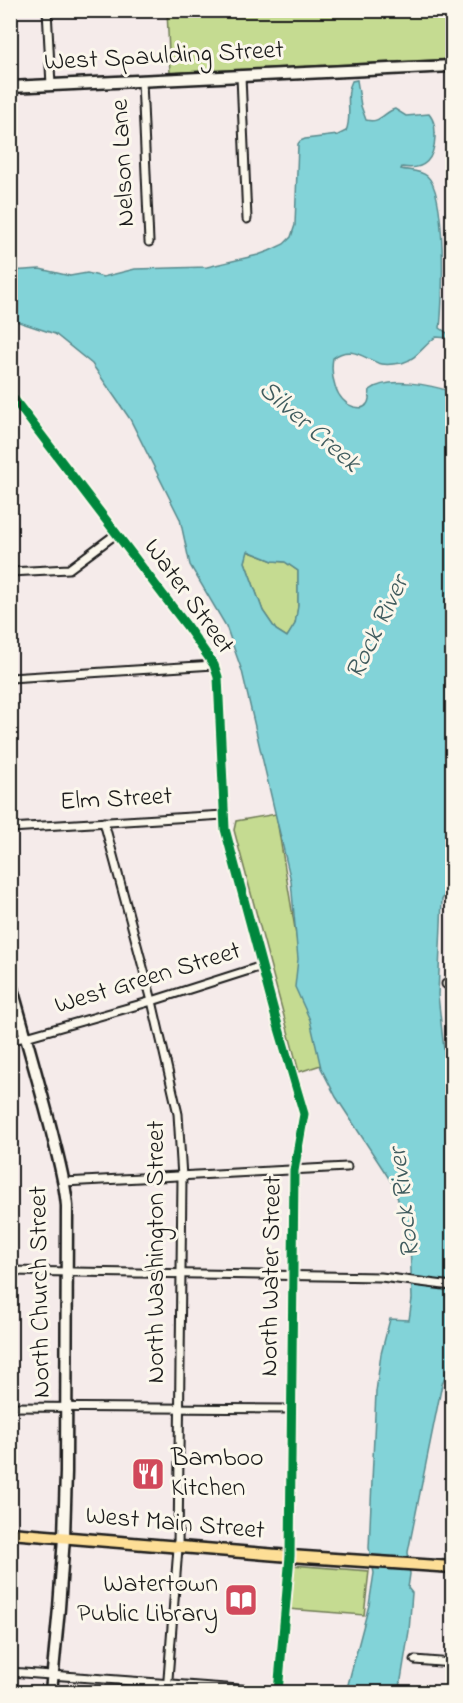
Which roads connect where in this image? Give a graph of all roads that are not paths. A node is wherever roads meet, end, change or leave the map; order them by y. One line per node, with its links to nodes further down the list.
1 (47, 10): 5 (street)
2 (453, 66): 3 (main road, West Spaulding Street)
3 (241, 76): 4 (main road, West Spaulding Street); 7 (street)
4 (142, 81): 5 (main road, West Spaulding Street); 8 (street, Nelson Lane)
5 (51, 85): 6 (main road, West Spaulding Street)
6 (10, 87)
7 (247, 219)
8 (149, 243)
9 (10, 394): 10 (street, Water Street)
10 (116, 534): 11 (street); 12 (street, Water Street)
11 (10, 572)
12 (214, 665): 13 (street); 14 (street, Water Street)
13 (10, 678)
14 (224, 815): 15 (street, Elm Street); 17 (street, Water Street)
15 (104, 822): 16 (street, Elm Street); 19 (street, North Washington Street)
16 (10, 828)
17 (262, 966): 19 (street, West Green Street); 23 (street, North Water Street)
18 (10, 981): 20 (main road, North Church Street)
19 (152, 1001): 20 (street, West Green Street); 24 (street, North Washington Street)
20 (26, 1037): 21 (street, West Green Street); 25 (main road, North Church Street)
21 (10, 1040)
22 (347, 1167): 23 (street)
23 (294, 1171): 24 (street); 29 (street, North Water Street)
24 (182, 1177): 25 (street); 28 (street, North Washington Street)
25 (64, 1182): 27 (main road, North Church Street)
26 (10, 1271): 27 (street)
27 (66, 1271): 28 (street); 32 (main road, North Church Street)
28 (181, 1274): 29 (street); 33 (street, North Washington Street)
29 (292, 1275): 30 (street); 34 (street, North Water Street)
30 (453, 1286)
31 (10, 1407): 32 (street)
32 (65, 1407): 33 (street); 36 (main road, North Church Street)
33 (179, 1408): 34 (street); 37 (street, North Washington Street)
34 (292, 1409): 38 (street, North Water Street)
35 (10, 1533): 36 (main road, West Main Street)
36 (64, 1537): 37 (main road, West Main Street); 43 (main road, North Church Street)
37 (178, 1548): 38 (main road, West Main Street); 44 (street, North Washington Street)
38 (290, 1556): 39 (main road, West Main Street); 47 (street, North Water Street)
39 (453, 1567)
40 (415, 1660): 41 (street)
41 (453, 1663)
42 (10, 1672): 43 (street)
43 (53, 1676): 44 (street); 45 (main road, North Church Street)
44 (167, 1683): 46 (street, North Washington Street); 47 (street)
45 (51, 1692)
46 (166, 1692)
47 (279, 1692)

